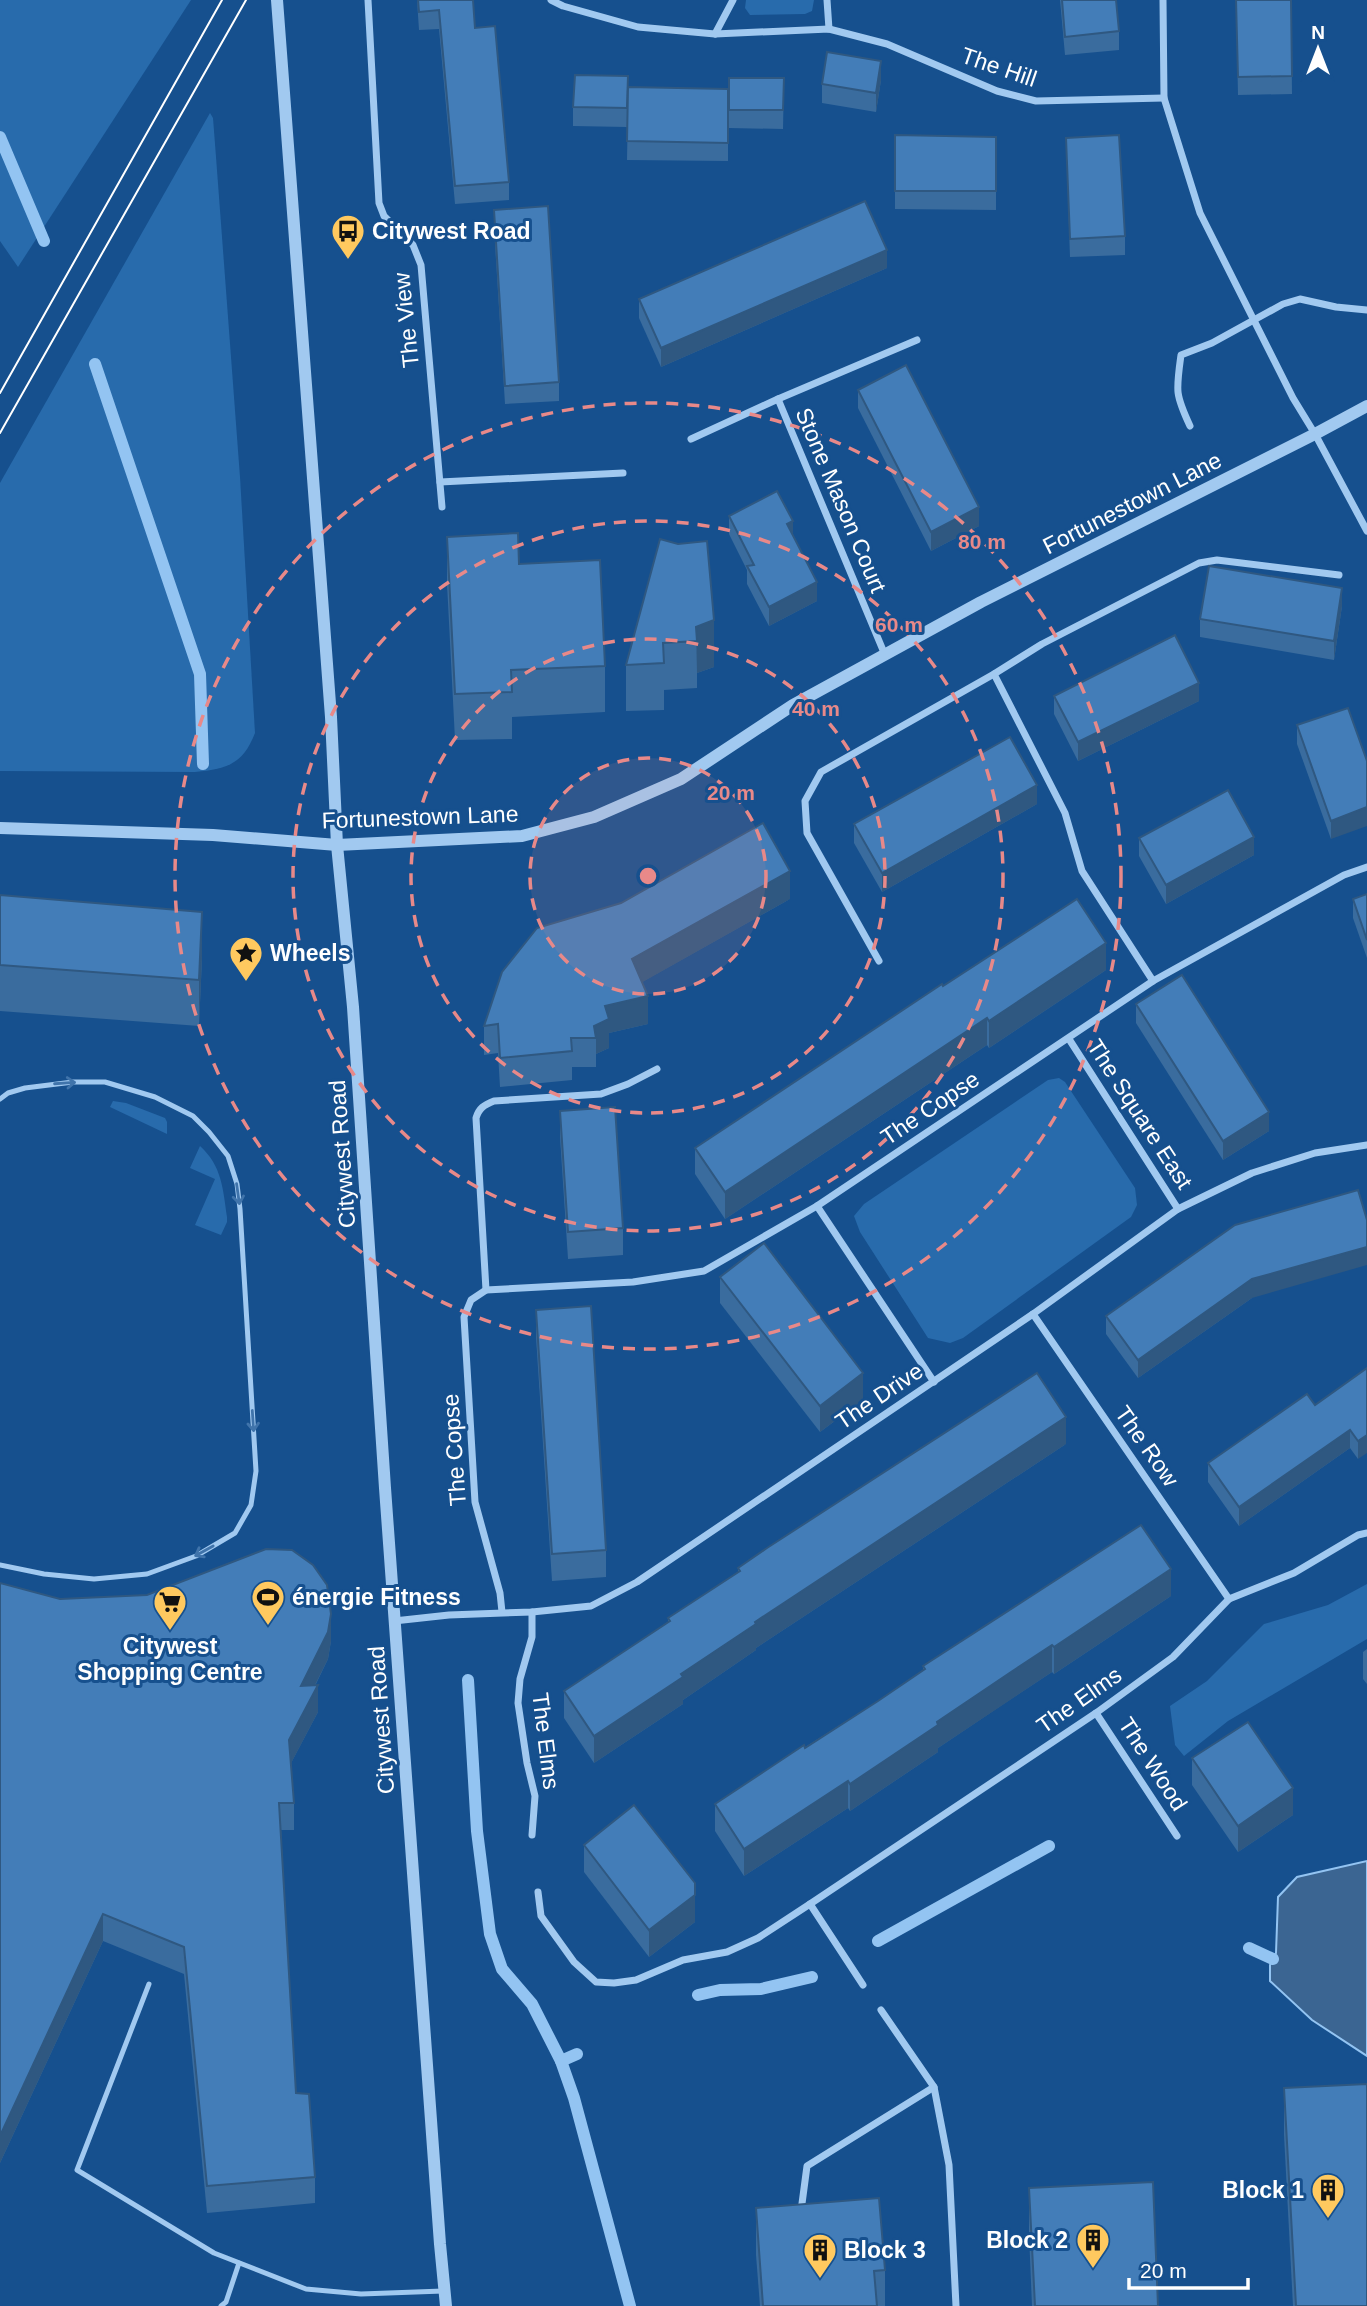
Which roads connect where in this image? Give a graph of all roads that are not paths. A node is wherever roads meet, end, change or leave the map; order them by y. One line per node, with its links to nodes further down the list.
1 (277, 0): 26 (street, Citywest Road)
2 (368, 0): 19 (street, The View)
3 (551, 0): 8 (street, The Hill)
4 (733, 0): 8 (street)
5 (827, 0): 7 (street)
6 (1163, 0): 9 (street)
7 (829, 29): 8 (street, The Hill); 9 (street, The Hill)
8 (715, 34)
9 (1164, 98): 11 (street)
10 (1367, 310): 11 (street)
11 (1254, 320): 15 (street); 16 (street)
12 (917, 340): 13 (street, Stone Mason Court)
13 (778, 399): 17 (street, Stone Mason Court); 23 (street, Stone Mason Court)
14 (1367, 406): 16 (street, Fortunestown Lane)
15 (1190, 426)
16 (1315, 434): 21 (street); 23 (street, Fortunestown Lane)
17 (691, 439)
18 (623, 472): 19 (street)
19 (440, 482): 20 (street, The View)
20 (442, 508)
21 (1367, 531)
22 (1339, 575): 24 (street)
23 (885, 655): 26 (street, Fortunestown Lane)
24 (994, 674): 28 (street); 29 (street)
25 (0, 828): 26 (street, Fortunestown Lane)
26 (337, 845): 44 (street, Citywest Road)
27 (1367, 867): 29 (street, The Copse)
28 (879, 961)
29 (1153, 981): 30 (street, The Copse)
30 (1069, 1039): 34 (street, The Copse); 35 (street, The Square East)
31 (657, 1069): 36 (street)
32 (0, 1099): 40 (lane, one-way to 40)
33 (1367, 1145): 35 (street, The Drive)
34 (817, 1206): 36 (street, The Copse); 38 (street)
35 (1178, 1209): 37 (street, The Drive)
36 (486, 1290): 42 (street, The Copse)
37 (1033, 1314): 38 (street, The Drive); 41 (street, The Row)
38 (934, 1382): 43 (street, The Drive)
39 (1367, 1533): 41 (street, The Elms)
40 (0, 1565)
41 (1230, 1599): 45 (street, The Elms)
42 (502, 1612): 43 (street, The Drive); 44 (street, The Drive)
43 (531, 1612): 46 (street, The Elms)
44 (394, 1621): 56 (street, Citywest Road)
45 (1096, 1713): 47 (street, The Wood); 49 (street, The Elms)
46 (531, 1835)
47 (1177, 1836)
48 (538, 1892): 49 (street, The Elms)
49 (810, 1905): 51 (street)
50 (149, 1984): 55 (lane)
51 (863, 1985)
52 (881, 2010): 53 (street)
53 (934, 2087): 54 (street); 59 (street)
54 (801, 2214)
55 (239, 2263): 56 (lane); 57 (lane)
56 (444, 2291): 58 (street, Citywest Road)
57 (221, 2306)
58 (446, 2306)
59 (956, 2306)

